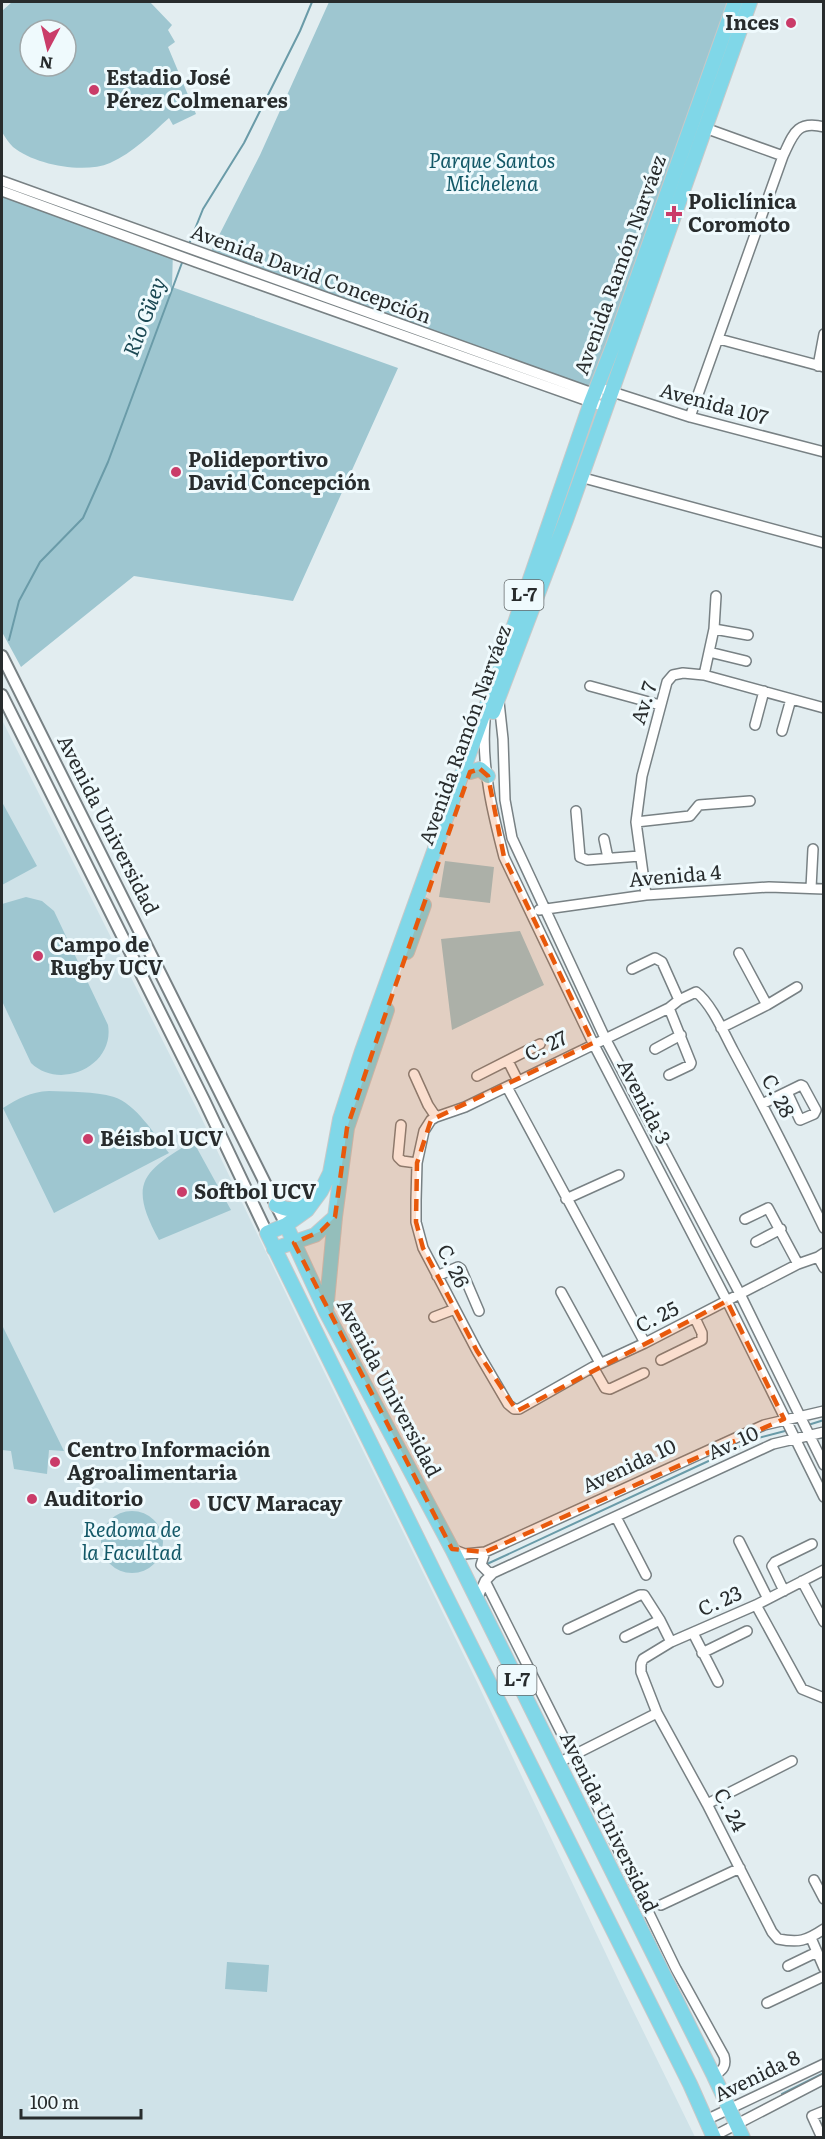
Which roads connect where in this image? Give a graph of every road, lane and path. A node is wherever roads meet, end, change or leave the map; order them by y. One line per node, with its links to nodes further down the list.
1 (735, 2): 13 (main road, Avenida Ramón Narváez / L-7)
2 (750, 2): 3 (main road, Avenida Ramón Narváez / L-7)
3 (705, 128): 5 (street); 14 (main road, Avenida Ramón Narváez / L-7)
4 (824, 128): 5 (street)
5 (783, 156): 11 (street)
6 (2, 181): 8 (street, Avenida David Concepción)
7 (2, 191): 8 (street, Avenida David Concepción)
8 (173, 248): 9 (street, Avenida David Concepción); 9 (street, Avenida David Concepción)
9 (403, 331): 13 (street, Avenida David Concepción)
10 (824, 333): 12 (street)
11 (719, 339): 12 (street); 15 (street)
12 (821, 367)
13 (594, 394): 14 (street, Avenida David Concepción); 14 (street, Avenida 107); 32 (main road, Avenida Ramón Narváez / L-7)
14 (608, 400): 15 (street, Avenida 107); 17 (main road, Avenida Ramón Narváez / L-7)
15 (690, 417): 16 (street, Avenida 107)
16 (824, 452)
17 (580, 477): 18 (street); 29 (main road, Avenida Ramón Narváez / L-7)
18 (824, 543)
19 (716, 596): 20 (street)
20 (714, 628): 21 (street); 22 (street)
21 (748, 634)
22 (709, 652): 24 (street); 25 (street)
23 (2, 656): 37 (street, Avenida Universidad)
24 (746, 661)
25 (704, 675): 27 (street, Av. 7); 31 (street, Av. 7)
26 (590, 686): 31 (street)
27 (764, 691): 30 (street, Av. 7); 34 (street)
28 (2, 695): 38 (street, Avenida Universidad)
29 (498, 698): 36 (main road, Avenida Ramón Narváez / L-7); 51 (street, Avenida 3)
30 (791, 699): 33 (street, Av. 7); 35 (street)
31 (660, 705): 43 (street, Av. 7)
32 (486, 707): 36 (street, Avenida 3); 77 (main road, Avenida Ramón Narváez / L-7)
33 (824, 708)
34 (755, 725)
35 (782, 731)
36 (483, 738): 39 (main road, Avenida Ramón Narváez / L-7); 40 (street, Avenida 3)
37 (54, 760): 38 (street); 79 (street, Avenida Universidad)
38 (39, 767): 85 (street, Avenida Universidad)
39 (470, 772): 40 (main road); 80 (main road, Avenida Ramón Narváez / L-7)
40 (488, 776): 52 (street, Avenida 3)
41 (750, 801): 43 (street)
42 (576, 811): 47 (street)
43 (636, 822): 46 (street, Av. 7)
44 (604, 839): 47 (street)
45 (813, 849): 48 (street)
46 (640, 856): 47 (street); 50 (street, Av. 7)
47 (608, 858)
48 (811, 888): 49 (street, Avenida 4); 50 (street, Avenida 4)
49 (824, 889)
50 (646, 895): 51 (street, Avenida 4)
51 (544, 909): 52 (street, Avenida 4); 61 (street, Avenida 3)
52 (531, 912): 62 (street, Avenida 3)
53 (739, 953): 57 (street)
54 (632, 969): 56 (street)
55 (797, 987): 57 (street)
56 (683, 998): 58 (street, C. 27); 59 (street, C. 28)
57 (767, 1005): 59 (street)
58 (669, 1008): 60 (street); 61 (street, C. 27)
59 (721, 1028): 72 (street, C. 28)
60 (681, 1035): 64 (street); 67 (street)
61 (605, 1038): 62 (street, C. 27); 94 (street, Avenida 3)
62 (593, 1043): 69 (street, C. 27); 95 (street, Avenida 3)
63 (540, 1044): 65 (street)
64 (655, 1049)
65 (508, 1061): 68 (street); 69 (street)
66 (414, 1074): 73 (street)
67 (669, 1075)
68 (477, 1076)
69 (518, 1081): 70 (street, C. 27)
70 (507, 1087): 73 (street, C. 27); 78 (street)
71 (787, 1092): 72 (street)
72 (762, 1104): 83 (street, C. 28)
73 (436, 1117): 75 (street, C. 26)
74 (400, 1125): 75 (street)
75 (417, 1163): 92 (street, C. 26)
76 (619, 1175): 78 (street)
77 (321, 1191): 79 (main road); 82 (main road, Avenida Ramón Narváez / L-7)
78 (566, 1199): 101 (street)
79 (276, 1205): 82 (street, Avenida Universidad)
80 (335, 1217): 87 (main road); 98 (main road, Avenida Ramón Narváez)
81 (745, 1219): 84 (street)
82 (286, 1225): 85 (main road, Avenida Ramón Narváez / L-7); 87 (main road, Avenida Universidad / L-7)
83 (824, 1228)
84 (781, 1229): 86 (street); 90 (street)
85 (267, 1233): 88 (main road, Avenida Universidad / L-7)
86 (756, 1242)
87 (294, 1243): 88 (main road); 98 (main road, Avenida Universidad / L-7)
88 (274, 1249): 158 (main road, Avenida Universidad / L-7)
89 (821, 1255): 90 (street, C. 25); 91 (street)
90 (798, 1263): 94 (street, C. 25)
91 (824, 1268)
92 (437, 1276): 96 (street, C. 26); 97 (street)
93 (561, 1292): 103 (street)
94 (740, 1294): 95 (street, C. 25); 107 (street, Avenida 3)
95 (728, 1301): 100 (street, C. 25); 108 (street, Avenida 3)
96 (455, 1309): 99 (street); 105 (street, C. 26)
97 (478, 1311)
98 (326, 1312): 117 (main road, Avenida Universidad / L-7)
99 (434, 1317)
100 (695, 1318): 101 (street, C. 25); 102 (street)
101 (645, 1343): 103 (street, C. 25)
102 (662, 1360)
103 (597, 1365): 104 (street); 105 (street, C. 25)
104 (644, 1373)
105 (508, 1404)
106 (824, 1411): 107 (street, Avenida 10)
107 (798, 1416): 108 (street, Avenida 10); 110 (street, Avenida 3)
108 (784, 1419): 111 (street, Avenida 3); 118 (street, Avenida 10)
109 (824, 1432): 110 (street, Av. 10)
110 (809, 1435): 111 (street, Av. 10); 112 (street, Avenida 3)
111 (795, 1439): 113 (street, Avenida 3); 114 (street, Av. 10)
112 (824, 1465)
113 (824, 1497)
114 (616, 1517): 120 (street, Av. 10); 121 (street)
115 (740, 1541): 126 (street)
116 (812, 1544): 124 (street)
117 (452, 1549): 118 (street, Avenida 10); 125 (main road, Avenida Universidad / L-7)
118 (485, 1552): 120 (street)
119 (824, 1570): 123 (street, C. 23)
120 (493, 1573): 122 (street, Av. 10)
121 (646, 1575)
122 (485, 1581): 125 (street, Av. 10); 140 (street)
123 (802, 1581): 124 (street, C. 23); 129 (street)
124 (784, 1591): 126 (street, C. 23)
125 (477, 1599): 142 (main road, Avenida Universidad / L-7)
126 (768, 1599): 127 (street, C. 23)
127 (756, 1605): 132 (street, C. 23); 138 (street)
128 (660, 1620): 130 (street); 133 (street); 134 (street)
129 (824, 1622)
130 (568, 1629)
131 (747, 1631): 135 (street)
132 (693, 1633): 134 (street, C. 23); 135 (street)
133 (625, 1637)
134 (671, 1642): 136 (street, C. 23)
135 (702, 1653): 137 (street)
136 (641, 1672): 139 (street, C. 24)
137 (718, 1682)
138 (824, 1698)
139 (657, 1713): 140 (street); 143 (street, C. 24)
140 (573, 1755): 142 (street); 156 (street)
141 (792, 1761): 143 (street)
142 (558, 1763): 156 (main road, Avenida Universidad / L-7)
143 (707, 1804): 144 (street, C. 24)
144 (740, 1868): 147 (street); 149 (street, C. 24)
145 (814, 1881): 146 (street)
146 (824, 1899)
147 (661, 1905)
148 (824, 1929): 149 (street)
149 (808, 1939): 150 (street)
150 (817, 1952): 151 (street); 152 (street)
151 (788, 1966)
152 (824, 1968)
153 (824, 1976): 154 (street)
154 (767, 2003)
155 (824, 2064): 159 (street, Avenida 8)
156 (714, 2076): 158 (main road); 159 (main road, Avenida Universidad / L-7)
157 (824, 2079): 162 (street, Avenida 8)
158 (690, 2084): 161 (main road, Avenida Universidad / L-7)
159 (729, 2110): 161 (street, Avenida 8); 162 (main road, Avenida Universidad / L-7)
160 (824, 2110): 164 (street)
161 (706, 2120): 163 (main road, Avenida Universidad / L-7)
162 (740, 2131): 163 (street, Avenida 8)
163 (714, 2137)
164 (822, 2138)

